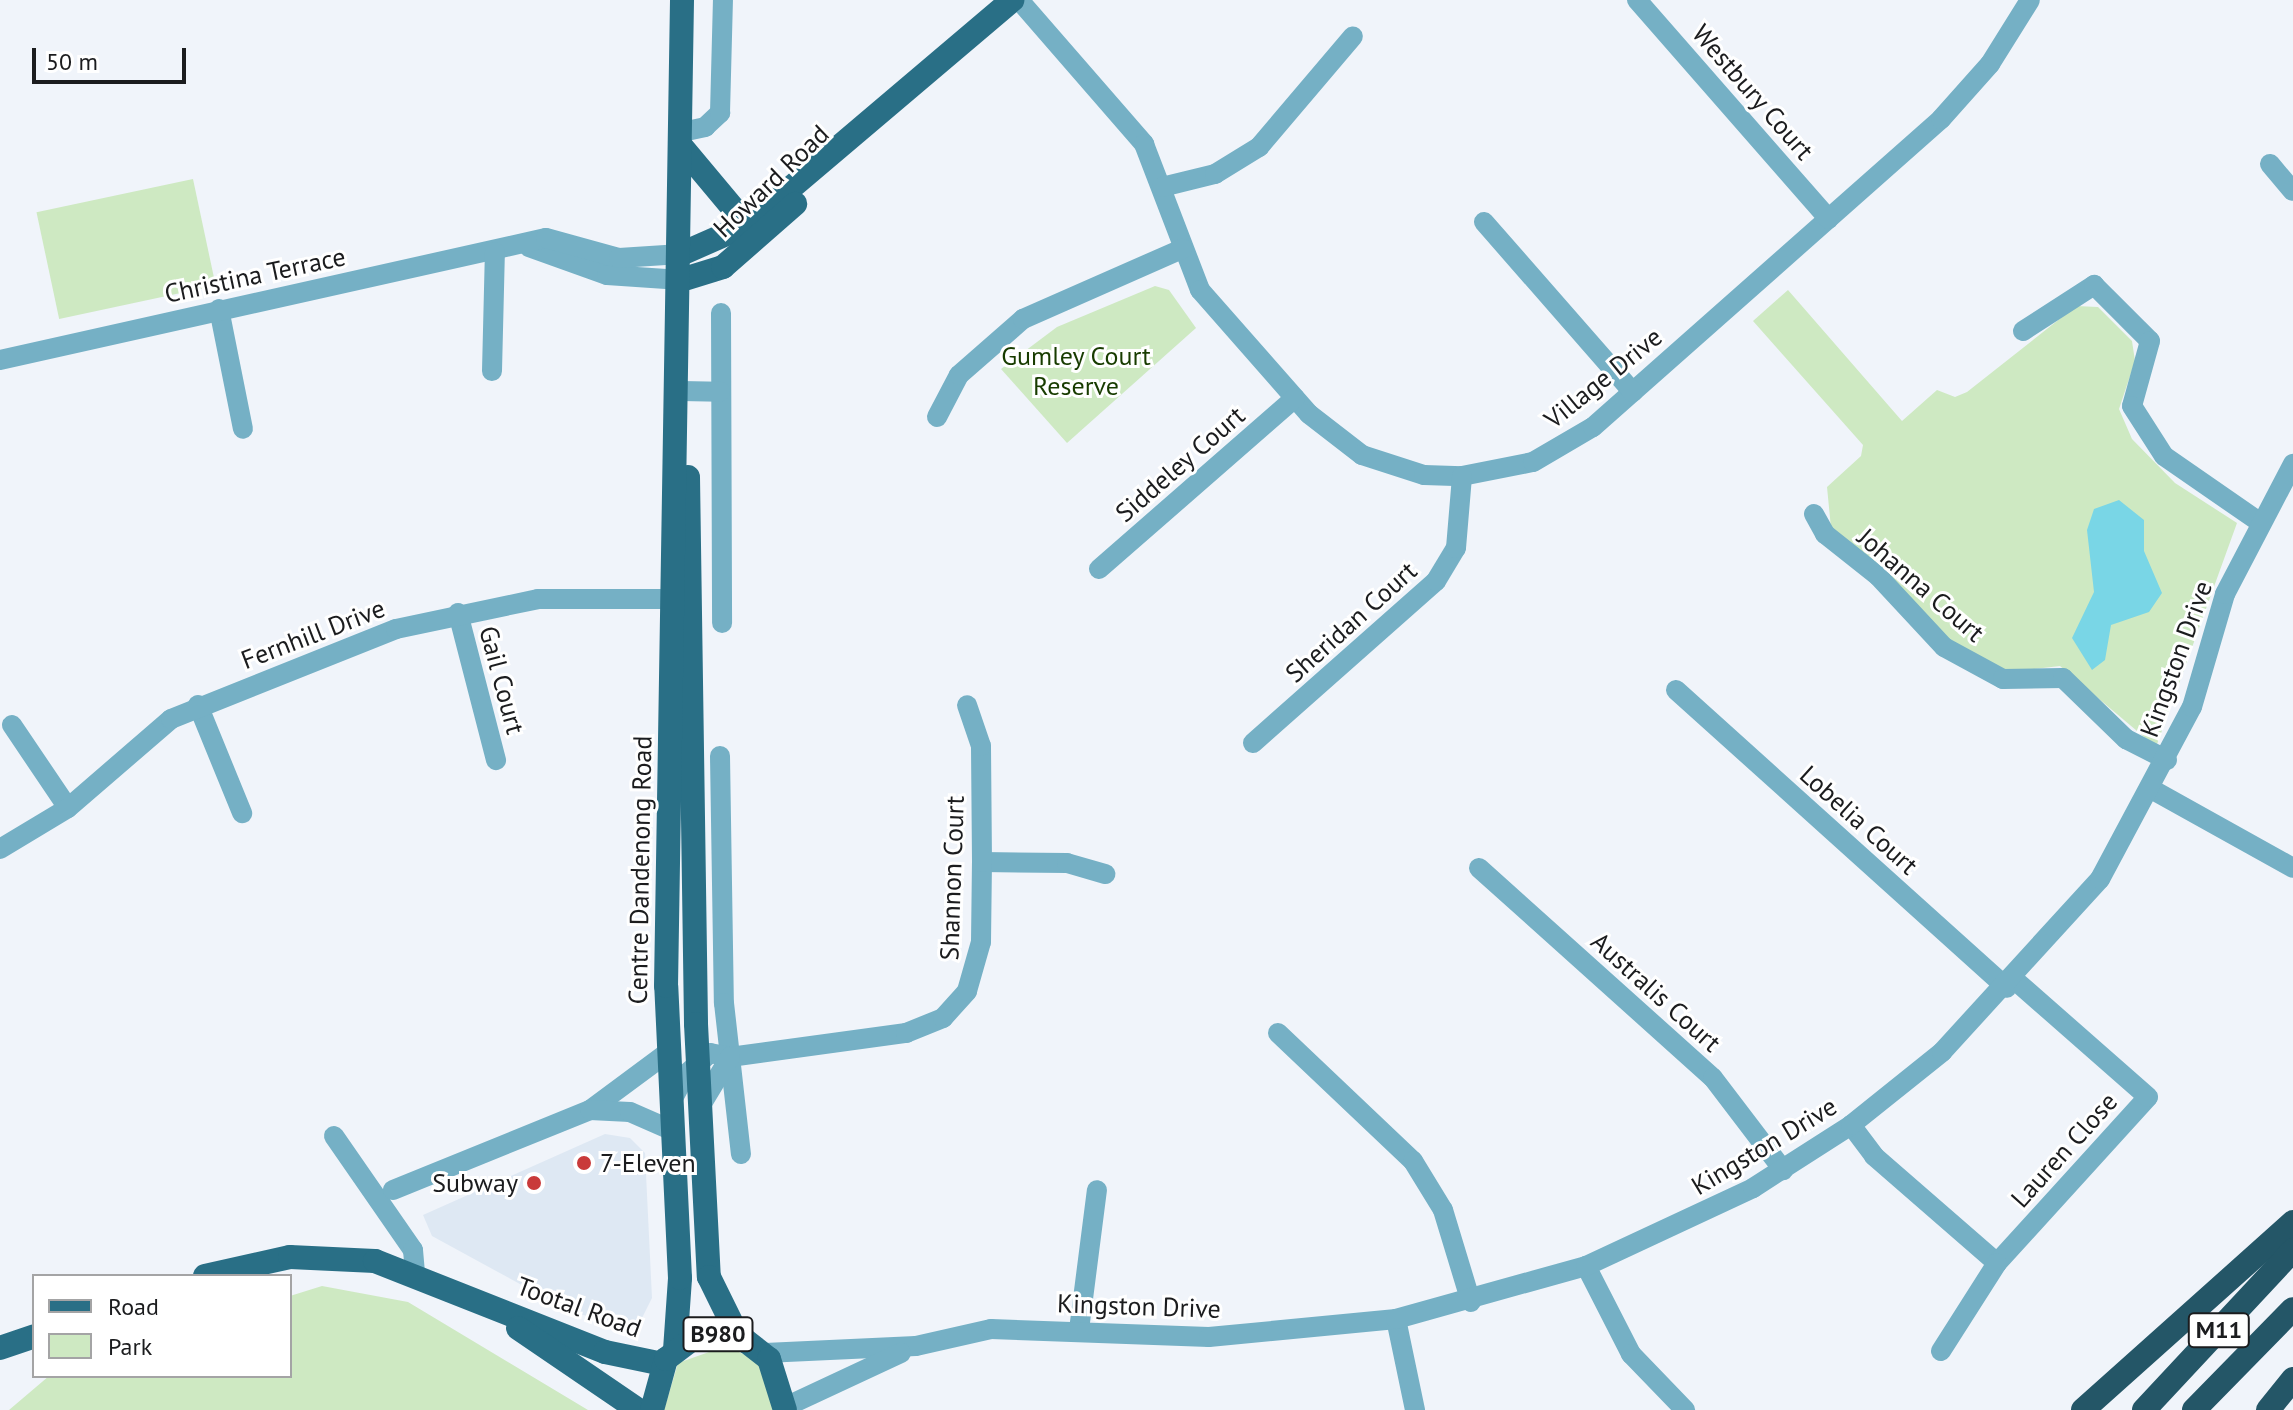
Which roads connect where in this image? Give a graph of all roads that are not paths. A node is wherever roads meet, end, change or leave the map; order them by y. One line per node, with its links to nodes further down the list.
1 (682, 0): 9 (main road, Centre Dandenong Road)
2 (723, 0): 9 (street)
3 (1012, 0): 8 (main road, Howard Road)
4 (1019, 0): 11 (street, Village Drive)
5 (1637, 0): 13 (street, Westbury Court)
6 (2030, 0): 13 (street, Village Drive)
7 (1353, 36): 11 (street)
8 (856, 138): 15 (main road, Howard Road); 20 (main road, Howard Road)
9 (682, 139): 15 (main road); 19 (main road, Centre Dandenong Road)
10 (2270, 164): 12 (street)
11 (1162, 187): 17 (street, Village Drive)
12 (2293, 191)
13 (1829, 219): 28 (street, Village Drive)
14 (1484, 222): 28 (street)
15 (747, 225): 19 (main road, Howard Road)
16 (522, 246): 18 (street, Christina Terrace); 19 (street, Christina Terrace); 20 (street)
17 (1182, 249): 29 (street, Village Drive); 30 (street)
18 (495, 252): 21 (street, Christina Terrace); 25 (street)
19 (681, 254): 20 (main road, Centre Dandenong Road)
20 (681, 280): 26 (main road, Centre Dandenong Road)
21 (219, 309): 24 (street, Christina Terrace); 31 (street)
22 (721, 313): 27 (street)
23 (2023, 331): 35 (street)
24 (0, 360)
25 (492, 371)
26 (681, 391): 27 (street); 37 (main road, Centre Dandenong Road)
27 (720, 392): 39 (street)
28 (1633, 392): 33 (street, Village Drive)
29 (1295, 398): 33 (street, Village Drive); 36 (street, Siddeley Court)
30 (937, 417)
31 (243, 429)
32 (2293, 464): 35 (street, Kingston Drive)
33 (1462, 476): 44 (street, Sheridan Court)
34 (1814, 514): 47 (street, Johanna Court)
35 (2258, 521): 47 (street, Kingston Drive)
36 (1099, 569)
37 (681, 599): 38 (street, Fernhill Drive); 58 (main road, Centre Dandenong Road); 60 (main road, Centre Dandenong Road)
38 (458, 613): 41 (street, Fernhill Drive); 46 (street, Gail Court)
39 (722, 623)
40 (1676, 690): 56 (street, Lobelia Court)
41 (198, 705): 49 (street, Fernhill Drive); 50 (street)
42 (967, 705): 52 (street, Shannon Court)
43 (12, 725): 49 (street)
44 (1253, 743)
45 (720, 756): 59 (street)
46 (496, 760)
47 (2167, 760): 48 (street, Kingston Drive)
48 (2153, 790): 54 (street); 56 (street, Kingston Drive)
49 (68, 808): 51 (street, Fernhill Drive)
50 (242, 813)
51 (0, 849)
52 (982, 862): 55 (street); 59 (street, Shannon Court)
53 (1479, 868): 67 (street, Australis Court)
54 (2293, 868)
55 (1105, 874)
56 (2011, 984): 64 (street, Kingston Drive); 72 (street, Lauren Close)
57 (1278, 1033): 77 (street)
58 (667, 1053): 62 (street); 63 (main road, Centre Dandenong Road)
59 (730, 1057): 60 (street, Shannon Court); 61 (street); 66 (street)
60 (699, 1060): 61 (main road, Centre Dandenong Road); 63 (street)
61 (701, 1105): 82 (main road, Centre Dandenong Road)
62 (590, 1110): 63 (street); 68 (street)
63 (668, 1119): 87 (main road, Centre Dandenong Road)
64 (1851, 1125): 67 (street, Kingston Drive); 72 (street)
65 (334, 1136): 74 (street)
66 (741, 1154)
67 (1783, 1170): 73 (street, Kingston Drive)
68 (393, 1190)
69 (1097, 1190): 80 (street)
70 (2293, 1222): 94 (highway)
71 (2293, 1250): 95 (highway, M11)
72 (1997, 1263): 85 (street, Lauren Close)
73 (1586, 1266): 77 (street, Kingston Drive); 93 (street)
74 (415, 1272): 75 (main road, Tootal Road); 76 (main road, Tootal Road)
75 (216, 1274)
76 (477, 1299): 87 (main road, Tootal Road); 90 (main road, Tootal Road)
77 (1471, 1302): 79 (street, Kingston Drive)
78 (2293, 1309): 96 (highway, M11)
79 (1396, 1319): 80 (street, Kingston Drive); 92 (street)
80 (1079, 1330): 83 (street, Kingston Drive)
81 (32, 1337): 84 (main road)
82 (739, 1338): 86 (main road, B980); 87 (main road, B980)
83 (916, 1346): 86 (street, Kingston Drive); 89 (street, Kingston Drive)
84 (0, 1348)
85 (1941, 1351)
86 (765, 1353): 89 (main road, B980)
87 (669, 1357): 91 (main road, B980)
88 (2293, 1379): 97 (highway)
89 (785, 1408)
90 (638, 1410)
91 (652, 1410)
92 (1415, 1410)
93 (1685, 1410)
94 (2083, 1410)
95 (2144, 1410)
96 (2194, 1410)
97 (2268, 1410)

